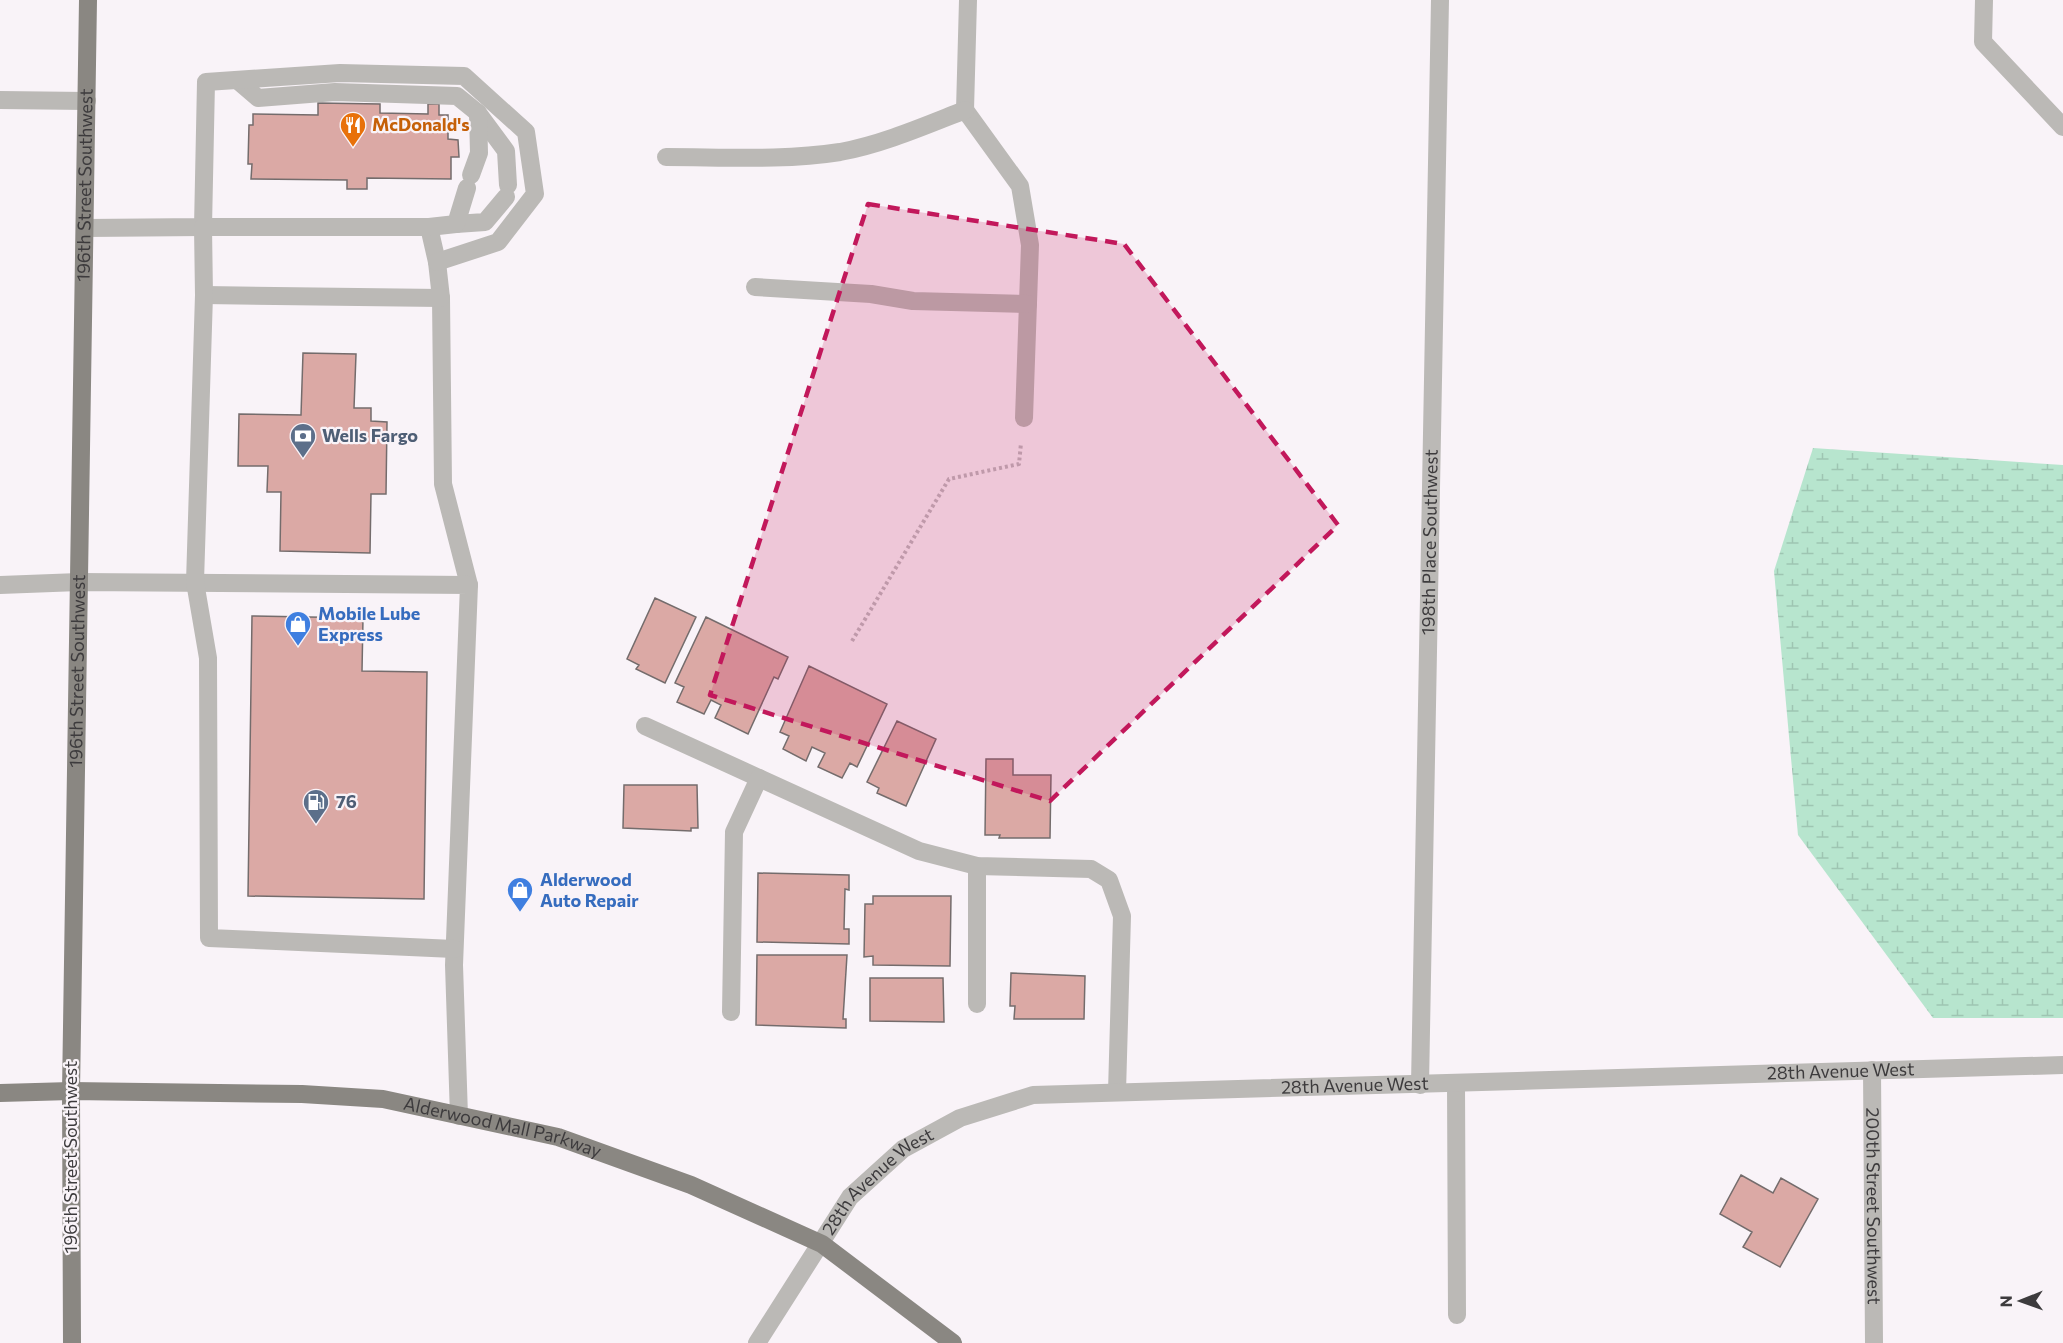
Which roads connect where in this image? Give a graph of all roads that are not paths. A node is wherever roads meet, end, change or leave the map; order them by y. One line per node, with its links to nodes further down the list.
1 (88, 0): 7 (main road, 196th Street Southwest)
2 (968, 0): 8 (street)
3 (1440, 0): 35 (street, 198th Place Southwest)
4 (1984, 0): 10 (street)
5 (237, 80): 9 (street); 13 (street); 16 (street)
6 (0, 100): 7 (street)
7 (87, 101): 15 (main road, 196th Street Southwest)
8 (965, 110): 11 (street); 20 (street)
9 (478, 113): 12 (street); 12 (street)
10 (2063, 127)
11 (666, 157)
12 (456, 224): 14 (street)
13 (203, 227): 14 (street); 15 (street); 18 (street)
14 (429, 227): 16 (street)
15 (86, 228): 22 (main road, 196th Street Southwest)
16 (437, 262): 19 (street)
17 (755, 287): 20 (street)
18 (204, 295): 19 (street); 23 (street)
19 (441, 298): 25 (street)
20 (1028, 304): 21 (street)
21 (1024, 418)
22 (79, 582): 23 (street); 24 (street); 36 (main road, 196th Street Southwest)
23 (195, 582): 25 (street); 29 (street)
24 (0, 585)
25 (469, 585): 29 (street)
26 (645, 726): 27 (street)
27 (759, 778): 28 (street); 31 (street)
28 (976, 866): 30 (street); 37 (street)
29 (454, 949): 39 (street)
30 (977, 1004)
31 (731, 1012)
32 (2063, 1065): 33 (street, 28th Avenue West)
33 (1872, 1070): 34 (street, 28th Avenue West); 45 (street, 200th Street Southwest)
34 (1456, 1083): 35 (street, 28th Avenue West); 41 (street)
35 (1420, 1085): 37 (street, 28th Avenue West)
36 (70, 1090): 38 (main road, Alderwood Mall Parkway); 39 (main road, Alderwood Mall Parkway); 42 (main road, 196th Street Southwest)
37 (1117, 1092): 40 (street, 28th Avenue West)
38 (0, 1093)
39 (459, 1116): 40 (main road, Alderwood Mall Parkway)
40 (822, 1244): 43 (street, 28th Avenue West); 44 (main road, Alderwood Mall Parkway)
41 (1457, 1315)
42 (72, 1343)
43 (758, 1343)
44 (953, 1343)
45 (1874, 1343)

